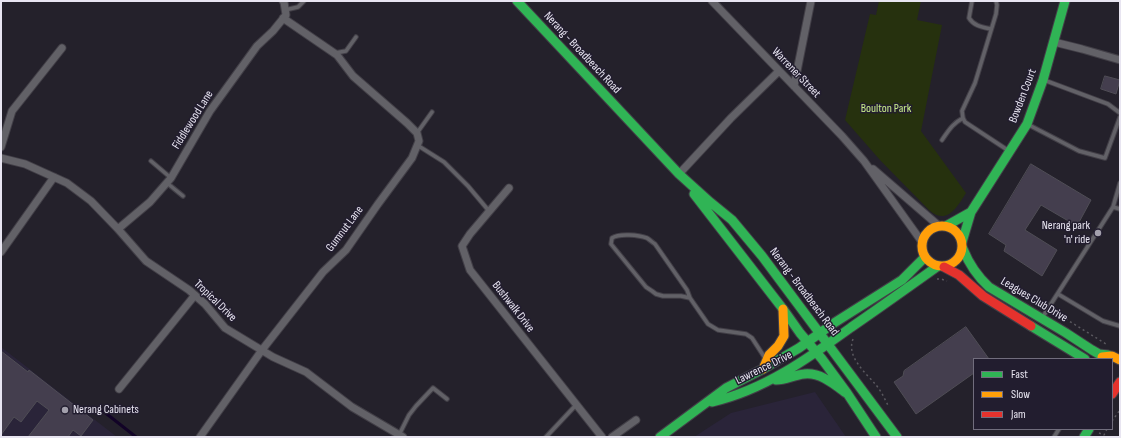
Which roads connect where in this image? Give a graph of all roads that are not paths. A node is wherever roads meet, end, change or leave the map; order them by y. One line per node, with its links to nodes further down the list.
1 (283, 1): 9 (street)
2 (304, 1): 9 (lane)
3 (517, 1): 33 (street, Nerang - Broadbeach Road)
4 (712, 1): 17 (street, Warrener Street)
5 (811, 1): 19 (street)
6 (972, 1): 11 (lane)
7 (996, 1): 11 (lane)
8 (1065, 1): 13 (street, Bowden Court)
9 (285, 10): 10 (street)
10 (283, 18): 15 (street); 35 (street, Fiddlewood Lane)
11 (991, 29): 23 (lane)
12 (356, 37): 15 (lane)
13 (1054, 42): 16 (street); 18 (street, Bowden Court)
14 (62, 48): 28 (street)
15 (334, 53): 25 (street)
16 (1120, 60)
17 (779, 71): 19 (street, Warrener Street); 33 (street)
18 (1043, 80): 21 (lane); 24 (street, Bowden Court)
19 (794, 86): 32 (street, Warrener Street)
20 (432, 112): 25 (lane)
21 (1120, 113)
22 (1120, 117): 24 (lane)
23 (963, 118): 26 (lane); 29 (lane)
24 (1027, 124): 29 (street, Bowden Court)
25 (416, 133): 27 (street)
26 (942, 140)
27 (418, 145): 41 (lane); 60 (street, Gumnut Lane)
28 (1, 147)
29 (1010, 152): 42 (street, Bowden Court)
30 (1, 158): 34 (street, Tropical Drive)
31 (151, 161): 35 (lane)
32 (864, 161): 43 (street, Warrener Street); 45 (street, Warrener Street)
33 (679, 174): 53 (street, Nerang - Broadbeach Road); 56 (street, Nerang - Broadbeach Road)
34 (54, 177): 44 (street, Tropical Drive); 47 (street)
35 (169, 180): 38 (lane); 44 (street, Fiddlewood Lane)
36 (1120, 182): 39 (lane)
37 (509, 188): 41 (street, Bushwalk Drive)
38 (183, 196)
39 (1113, 207): 40 (lane); 50 (lane)
40 (1120, 209)
41 (489, 211): 74 (street, Bushwalk Drive)
42 (971, 212): 43 (street, Bowden Court); 46 (street, Bowden Court)
43 (942, 226): 45 (street); 46 (street)
44 (118, 229): 51 (street, Tropical Drive)
45 (922, 242): 48 (street)
46 (962, 246): 49 (street); 54 (street, Leagues Club Drive)
47 (1, 252)
48 (925, 257): 49 (street); 56 (street)
49 (941, 266): 58 (street, Leagues Club Drive); 59 (street)
50 (1058, 294): 54 (lane); 55 (lane)
51 (195, 295): 60 (street, Tropical Drive); 69 (street)
52 (690, 298): 52 (lane); 66 (lane)
53 (783, 308): 57 (street, Nerang - Broadbeach Road); 66 (street)
54 (1042, 318): 58 (street); 62 (street, Leagues Club Drive)
55 (1120, 326)
56 (820, 333): 57 (street, Lawrence Drive); 59 (street, Nerang - Broadbeach Road)
57 (808, 342): 61 (street, Nerang - Broadbeach Road); 66 (street, Lawrence Drive)
58 (1059, 342): 63 (street, Leagues Club Drive)
59 (829, 344): 61 (street, Lawrence Drive); 84 (street, Nerang - Broadbeach Road)
60 (262, 350): 77 (street, Tropical Drive); 78 (street, Gumnut Lane)
61 (817, 353): 67 (street, Lawrence Drive); 71 (street, Nerang - Broadbeach Road)
62 (1108, 355): 64 (street); 65 (street, Leagues Club Drive)
63 (1084, 358)
64 (1101, 358)
65 (1120, 360)
66 (764, 365): 73 (street, Lawrence Drive)
67 (769, 380): 71 (street); 73 (street, Lawrence Drive)
68 (1120, 381): 70 (street)
69 (119, 389)
70 (1113, 392)
71 (847, 393): 83 (street, Nerang - Broadbeach Road)
72 (447, 399): 77 (lane)
73 (706, 404): 82 (street, Lawrence Drive)
74 (576, 405): 79 (lane); 80 (street, Bushwalk Drive)
75 (636, 420): 81 (street)
76 (1093, 431): 85 (street)
77 (401, 436)
78 (200, 437)
79 (546, 437)
80 (602, 437)
81 (612, 437)
82 (660, 437)
83 (876, 437)
84 (897, 437)
85 (1084, 437)

